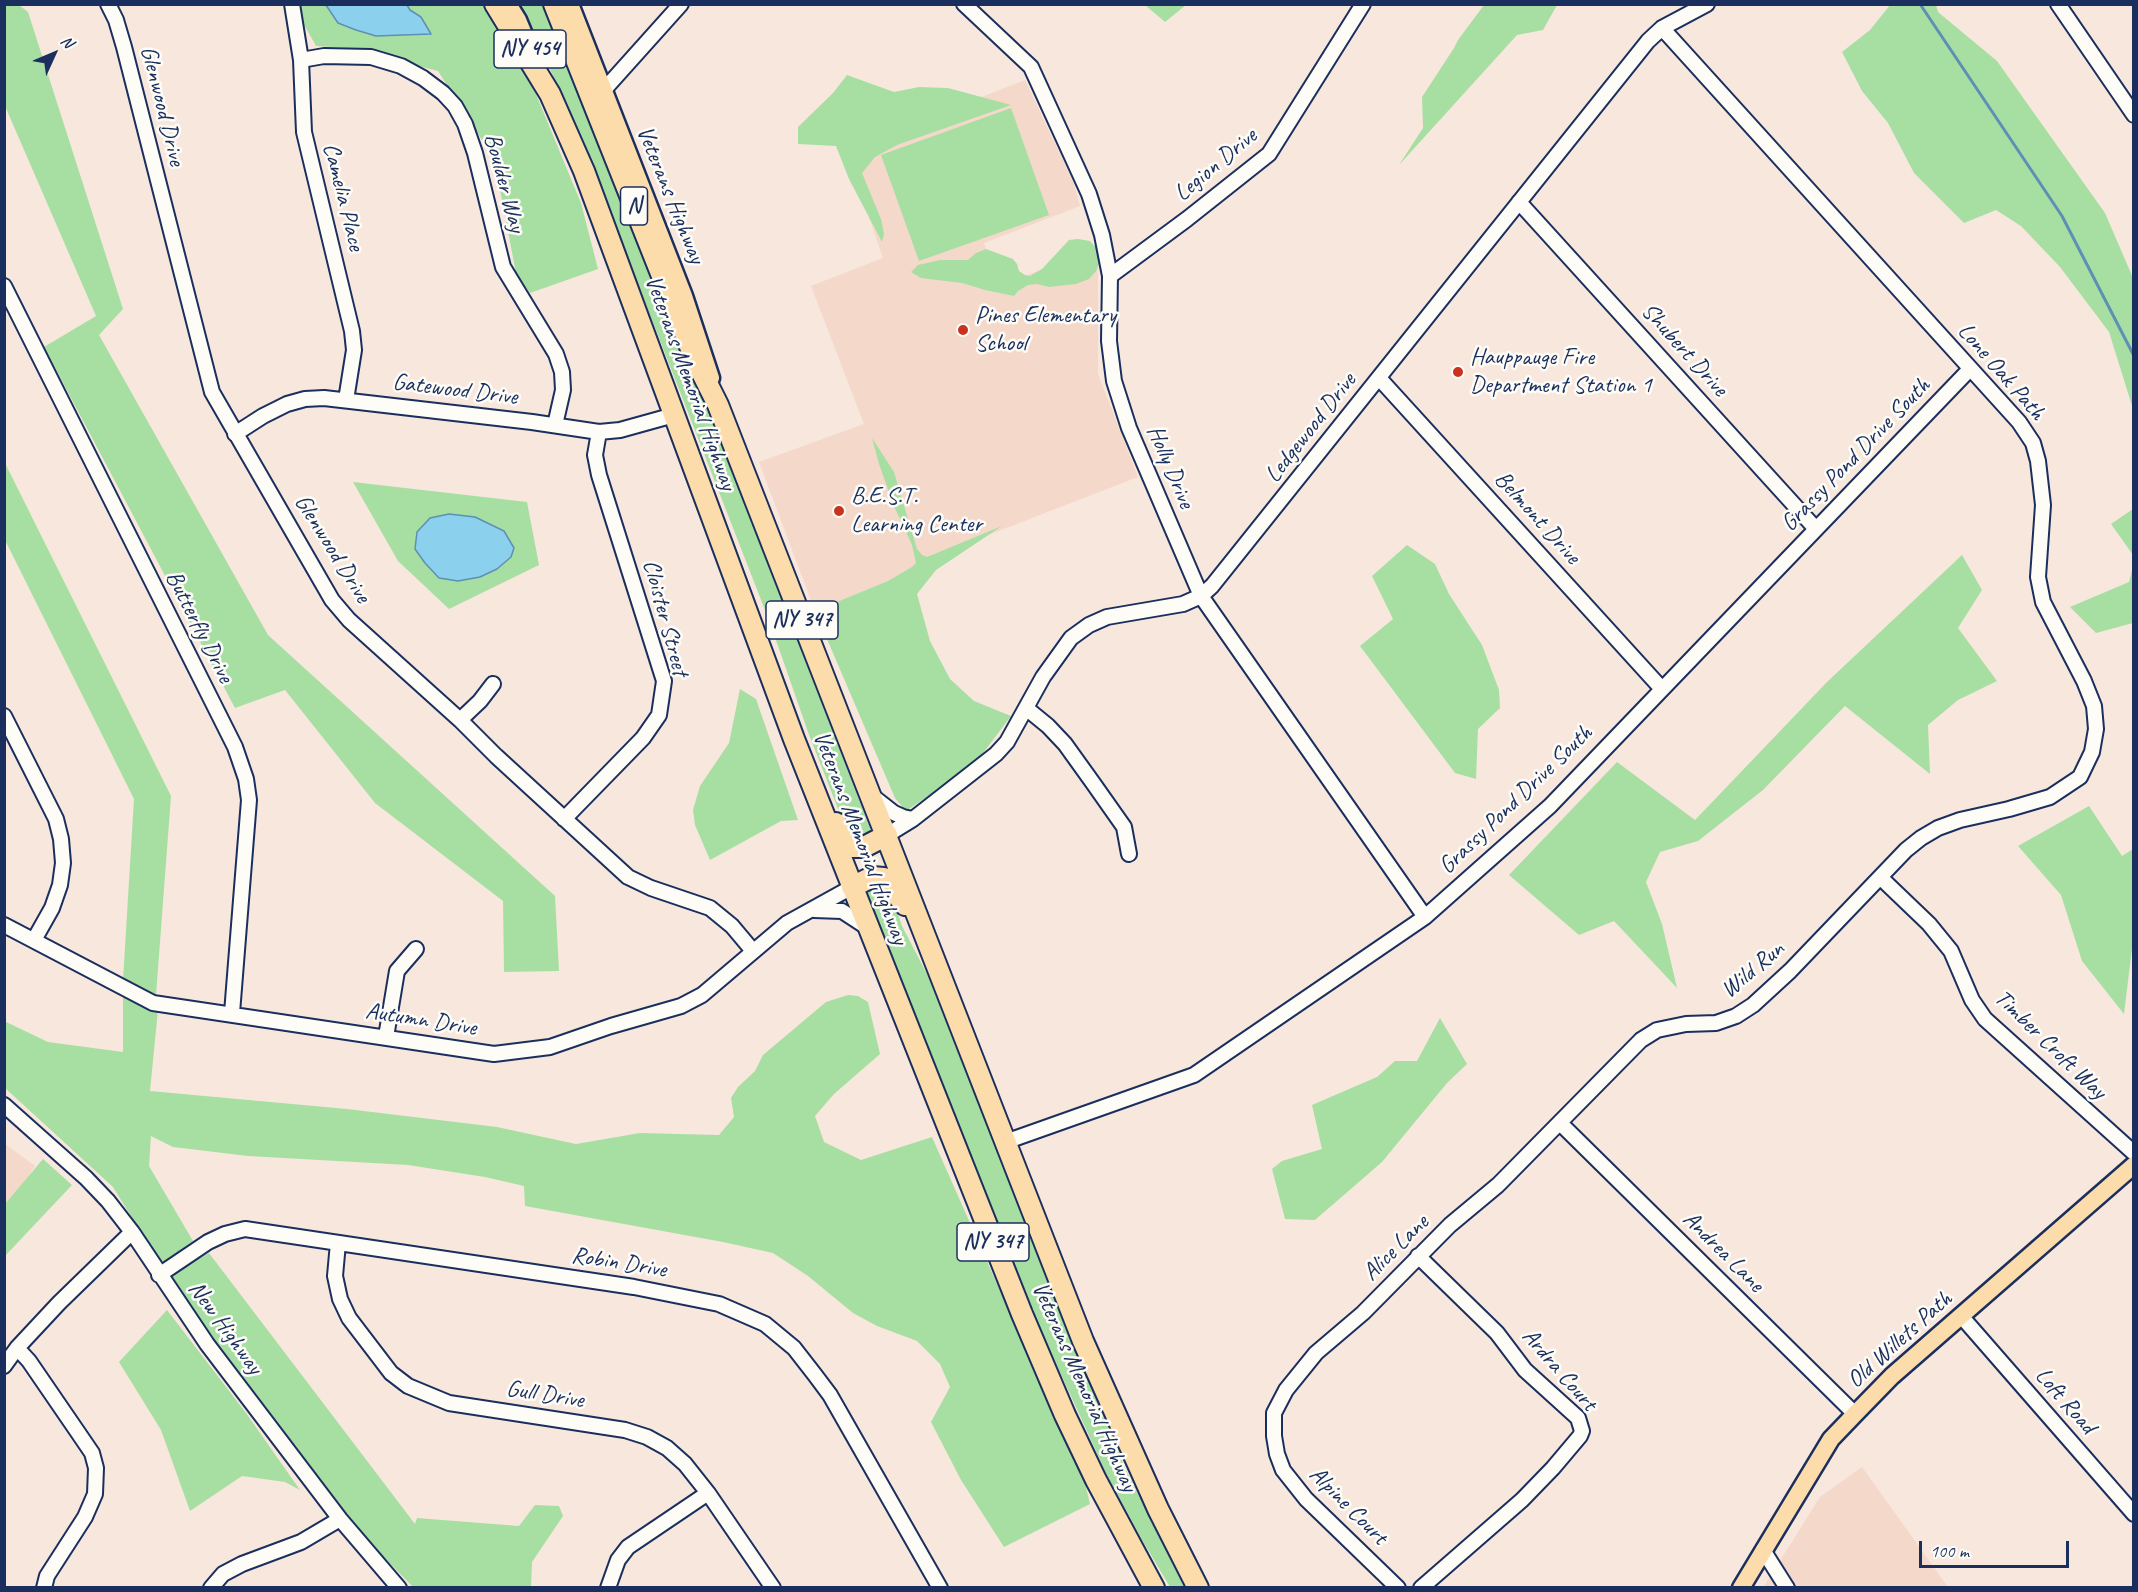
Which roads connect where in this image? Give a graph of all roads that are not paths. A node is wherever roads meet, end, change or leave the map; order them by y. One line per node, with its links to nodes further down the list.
1 (108, 4): 27 (street, Glenwood Drive)
2 (292, 4): 13 (street, Camelia Place)
3 (495, 4): 15 (highway, Veterans Memorial Highway)
4 (508, 4): 15 (main road, NY 454)
5 (554, 4): 23 (highway, N)
6 (570, 4): 14 (main road, Veterans Highway / NY 454)
7 (681, 4): 14 (street)
8 (1363, 4): 18 (street, Legion Drive)
9 (1707, 4): 12 (street, Ledgewood Drive)
10 (2058, 4): 16 (street)
11 (973, 7): 18 (street, Holly Drive)
12 (1662, 28): 17 (street, Ledgewood Drive); 20 (street, Lone Oak Path)
13 (301, 60): 22 (street, Camelia Place); 25 (street, Boulder Way)
14 (603, 91): 23 (main road, Veterans Highway / NY 454)
15 (550, 94): 24 (highway, Veterans Memorial Highway / NY 347)
16 (2133, 115)
17 (1519, 202): 21 (street, Ledgewood Drive); 28 (street, Shubert Drive)
18 (1110, 276): 29 (street, Holly Drive)
19 (4, 286): 52 (street, Butterfly Drive)
20 (1970, 369): 28 (street, Grassy Pond Drive South); 39 (street, Lone Oak Path)
21 (1379, 378): 29 (street, Ledgewood Drive); 31 (street, Belmont Drive)
22 (346, 400): 25 (street, Gatewood Drive); 27 (street, Gatewood Drive)
23 (718, 405): 36 (highway, Veterans Memorial Highway / NY 347)
24 (675, 415): 26 (street, Gatewood Drive); 35 (highway, Veterans Memorial Highway / NY 347)
25 (555, 426): 26 (street, Gatewood Drive)
26 (599, 432): 37 (street, Cloister Street)
27 (236, 434): 34 (street, Glenwood Drive)
28 (1816, 529): 31 (street, Grassy Pond Drive South)
29 (1201, 596): 32 (street, Ledgewood Drive); 45 (street, Holly Drive)
30 (493, 684): 34 (street)
31 (1662, 688): 45 (street, Grassy Pond Drive South)
32 (1026, 708): 38 (street, Ledgewood Drive); 41 (street)
33 (4, 716): 49 (street)
34 (460, 720): 37 (street, Glenwood Drive)
35 (808, 774): 40 (highway); 43 (highway, Veterans Memorial Highway / NY 347)
36 (869, 793): 38 (street); 40 (highway, Veterans Memorial Highway / NY 347)
37 (564, 819): 51 (street, Glenwood Drive)
38 (913, 819): 40 (street, Ledgewood Drive)
39 (1960, 820): 42 (street, Wild Run)
40 (887, 835): 48 (highway, Veterans Memorial Highway / NY 347)
41 (1129, 854)
42 (1881, 878): 55 (street, Wild Run); 57 (street, Timber Croft Way)
43 (852, 887): 44 (street, Autumn Drive); 47 (highway, Veterans Memorial Highway / NY 347); 48 (highway)
44 (812, 910): 47 (street); 51 (street, Autumn Drive)
45 (1425, 917): 56 (street, Grassy Pond Drive South)
46 (4, 925): 49 (street, Autumn Drive)
47 (868, 928): 78 (highway, Veterans Memorial Highway / NY 347)
48 (925, 934): 56 (highway, Veterans Memorial Highway / NY 347)
49 (34, 940): 52 (street, Autumn Drive)
50 (416, 949): 53 (street)
51 (753, 951): 53 (street, Autumn Drive)
52 (232, 1013): 53 (street, Autumn Drive)
53 (386, 1037)
54 (4, 1105): 59 (street, New Highway)
55 (1560, 1123): 61 (street, Alice Lane); 67 (street, Andrea Lane)
56 (1005, 1143): 79 (highway, Veterans Memorial Highway / NY 347)
57 (2133, 1153)
58 (2133, 1166): 63 (main road, Old Willets Path)
59 (132, 1232): 62 (street, New Highway); 64 (street)
60 (338, 1243): 62 (street, Robin Drive); 68 (street, Gull Drive); 77 (street, Robin Drive)
61 (1418, 1256): 66 (street, Alice Lane); 81 (street, Ardra Court)
62 (159, 1275): 70 (street, New Highway)
63 (1962, 1317): 67 (main road, Old Willets Path); 69 (street, Loft Road)
64 (17, 1348): 65 (street); 72 (street)
65 (4, 1366)
66 (1274, 1413): 80 (street, Alpine Court)
67 (1854, 1414): 71 (main road, Old Willets Path)
68 (708, 1492): 75 (street); 76 (street, Gull Drive)
69 (2133, 1514)
70 (340, 1519): 73 (street); 74 (street, New Highway)
71 (1763, 1550): 82 (main road, Old Willets Path); 83 (street)
72 (44, 1587)
73 (211, 1587)
74 (399, 1587)
75 (608, 1587)
76 (773, 1587)
77 (940, 1587)
78 (1154, 1587)
79 (1198, 1587)
80 (1398, 1587)
81 (1421, 1587)
82 (1741, 1587)
83 (1787, 1587)

